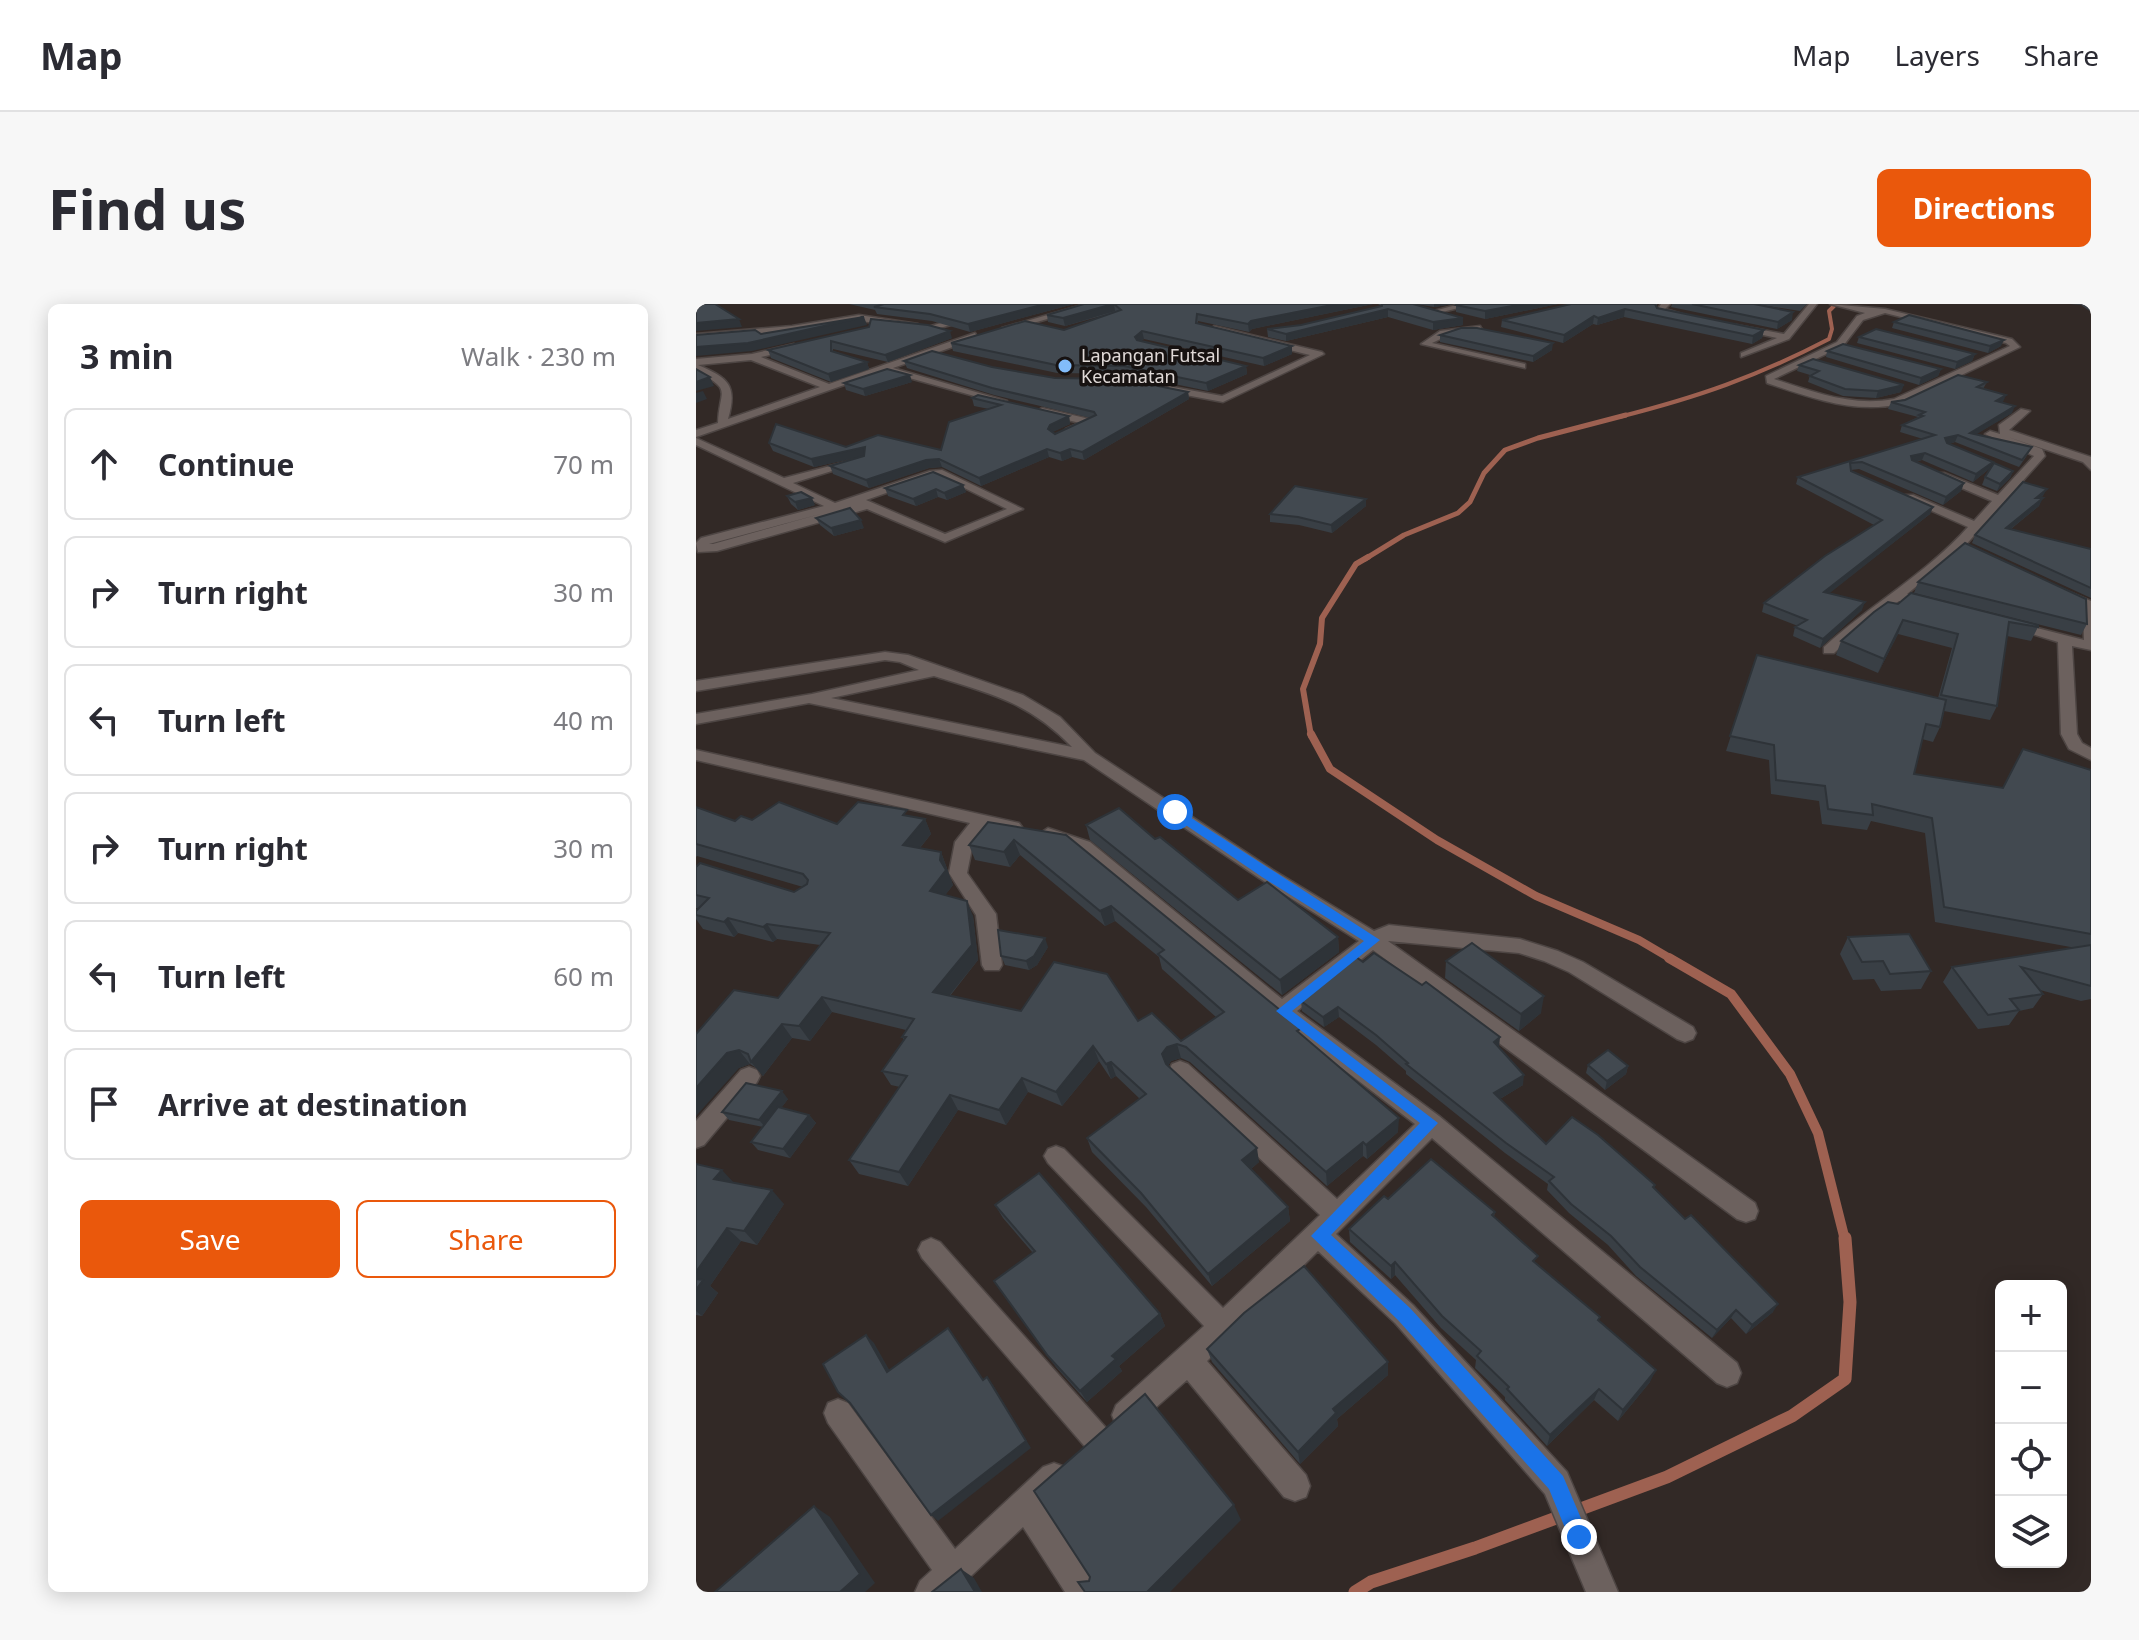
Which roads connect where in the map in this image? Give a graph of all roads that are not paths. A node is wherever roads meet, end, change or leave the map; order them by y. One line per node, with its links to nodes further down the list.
1 (1095, 304): 14 (street)
2 (1471, 304): 40 (street)
3 (1666, 304): 11 (street)
4 (1813, 304): 9 (street)
5 (1834, 304): 7 (street)
6 (883, 312): 10 (street)
7 (1873, 312): 28 (street); 36 (street)
8 (1791, 315): 9 (street)
9 (1804, 317): 25 (street)
10 (859, 318): 13 (street); 24 (street)
11 (1696, 318)
12 (963, 319): 17 (street)
13 (894, 322): 17 (street); 20 (street)
14 (1027, 323): 18 (street); 19 (street)
15 (1726, 325): 25 (street)
16 (1201, 326): 23 (street)
17 (932, 327): 26 (street)
18 (1052, 329)
19 (998, 330)
20 (857, 331)
21 (1266, 331): 23 (street)
22 (984, 334): 26 (street)
23 (1240, 334): 45 (street)
24 (696, 337)
25 (1786, 337): 31 (street)
26 (970, 338): 30 (street)
27 (804, 344): 34 (street)
28 (1840, 344): 29 (street); 35 (street)
29 (1854, 347)
30 (934, 352): 33 (street); 41 (street)
31 (1744, 355)
32 (1973, 355): 36 (street)
33 (949, 356)
34 (752, 357): 39 (street); 48 (street)
35 (1810, 359): 38 (street); 49 (street)
36 (1988, 359): 44 (street)
37 (862, 361): 41 (street)
38 (1824, 363)
39 (696, 365): 53 (street)
40 (1522, 366)
41 (887, 369): 48 (street); 50 (street)
42 (1938, 370): 44 (street)
43 (1262, 372): 45 (street)
44 (1952, 374): 49 (street)
45 (1277, 375): 46 (street)
46 (1152, 386)
47 (1905, 387): 49 (street)
48 (830, 388): 53 (street)
49 (1918, 391)
50 (1014, 405)
51 (1033, 409): 56 (street)
52 (2025, 411): 59 (street)
53 (727, 423): 54 (street)
54 (696, 434)
55 (1990, 434): 64 (street)
56 (1058, 436)
57 (696, 441): 61 (street)
58 (862, 459): 61 (street)
59 (2091, 467)
60 (1931, 471): 64 (street)
61 (780, 483): 66 (street)
62 (1894, 491): 68 (street)
63 (854, 499): 65 (street); 66 (street); 70 (street)
64 (1999, 500): 68 (street)
65 (867, 505): 66 (street); 70 (street)
66 (840, 509): 66 (street); 67 (street)
67 (860, 517)
68 (1975, 526): 72 (street)
69 (887, 529): 70 (street)
70 (935, 535)
71 (2052, 588): 73 (street)
72 (1897, 596): 74 (street); 78 (street)
73 (2090, 606): 77 (street)
74 (1940, 607)
75 (1999, 622): 76 (street)
76 (2065, 641): 77 (street); 84 (street)
77 (2091, 645)
78 (1829, 650)
79 (935, 671): 80 (street); 81 (street); 85 (street)
80 (696, 686)
81 (809, 698): 82 (street); 85 (street)
82 (696, 719)
83 (696, 755): 86 (street)
84 (2091, 755)
85 (1089, 756): 87 (street)
86 (981, 822): 88 (street); 89 (street)
87 (1373, 940): 89 (street); 90 (street); 96 (street)
88 (992, 965)
89 (1282, 1011): 93 (street)
90 (1685, 1033)
91 (1180, 1070): 97 (street)
92 (749, 1076): 94 (street)
93 (1431, 1123): 97 (street); 101 (street)
94 (696, 1138)
95 (1056, 1156): 99 (street)
96 (1746, 1211)
97 (1328, 1226): 99 (street); 109 (street)
98 (931, 1250): 103 (street)
99 (1222, 1326): 100 (street)
100 (1189, 1361): 103 (street); 104 (street)
101 (1727, 1373)
102 (838, 1413): 106 (street)
103 (1097, 1439): 105 (street)
104 (1295, 1486)
105 (1026, 1505): 106 (street); 108 (street)
106 (952, 1571): 107 (street)
107 (931, 1592)
108 (1084, 1592)
109 (1602, 1592)

